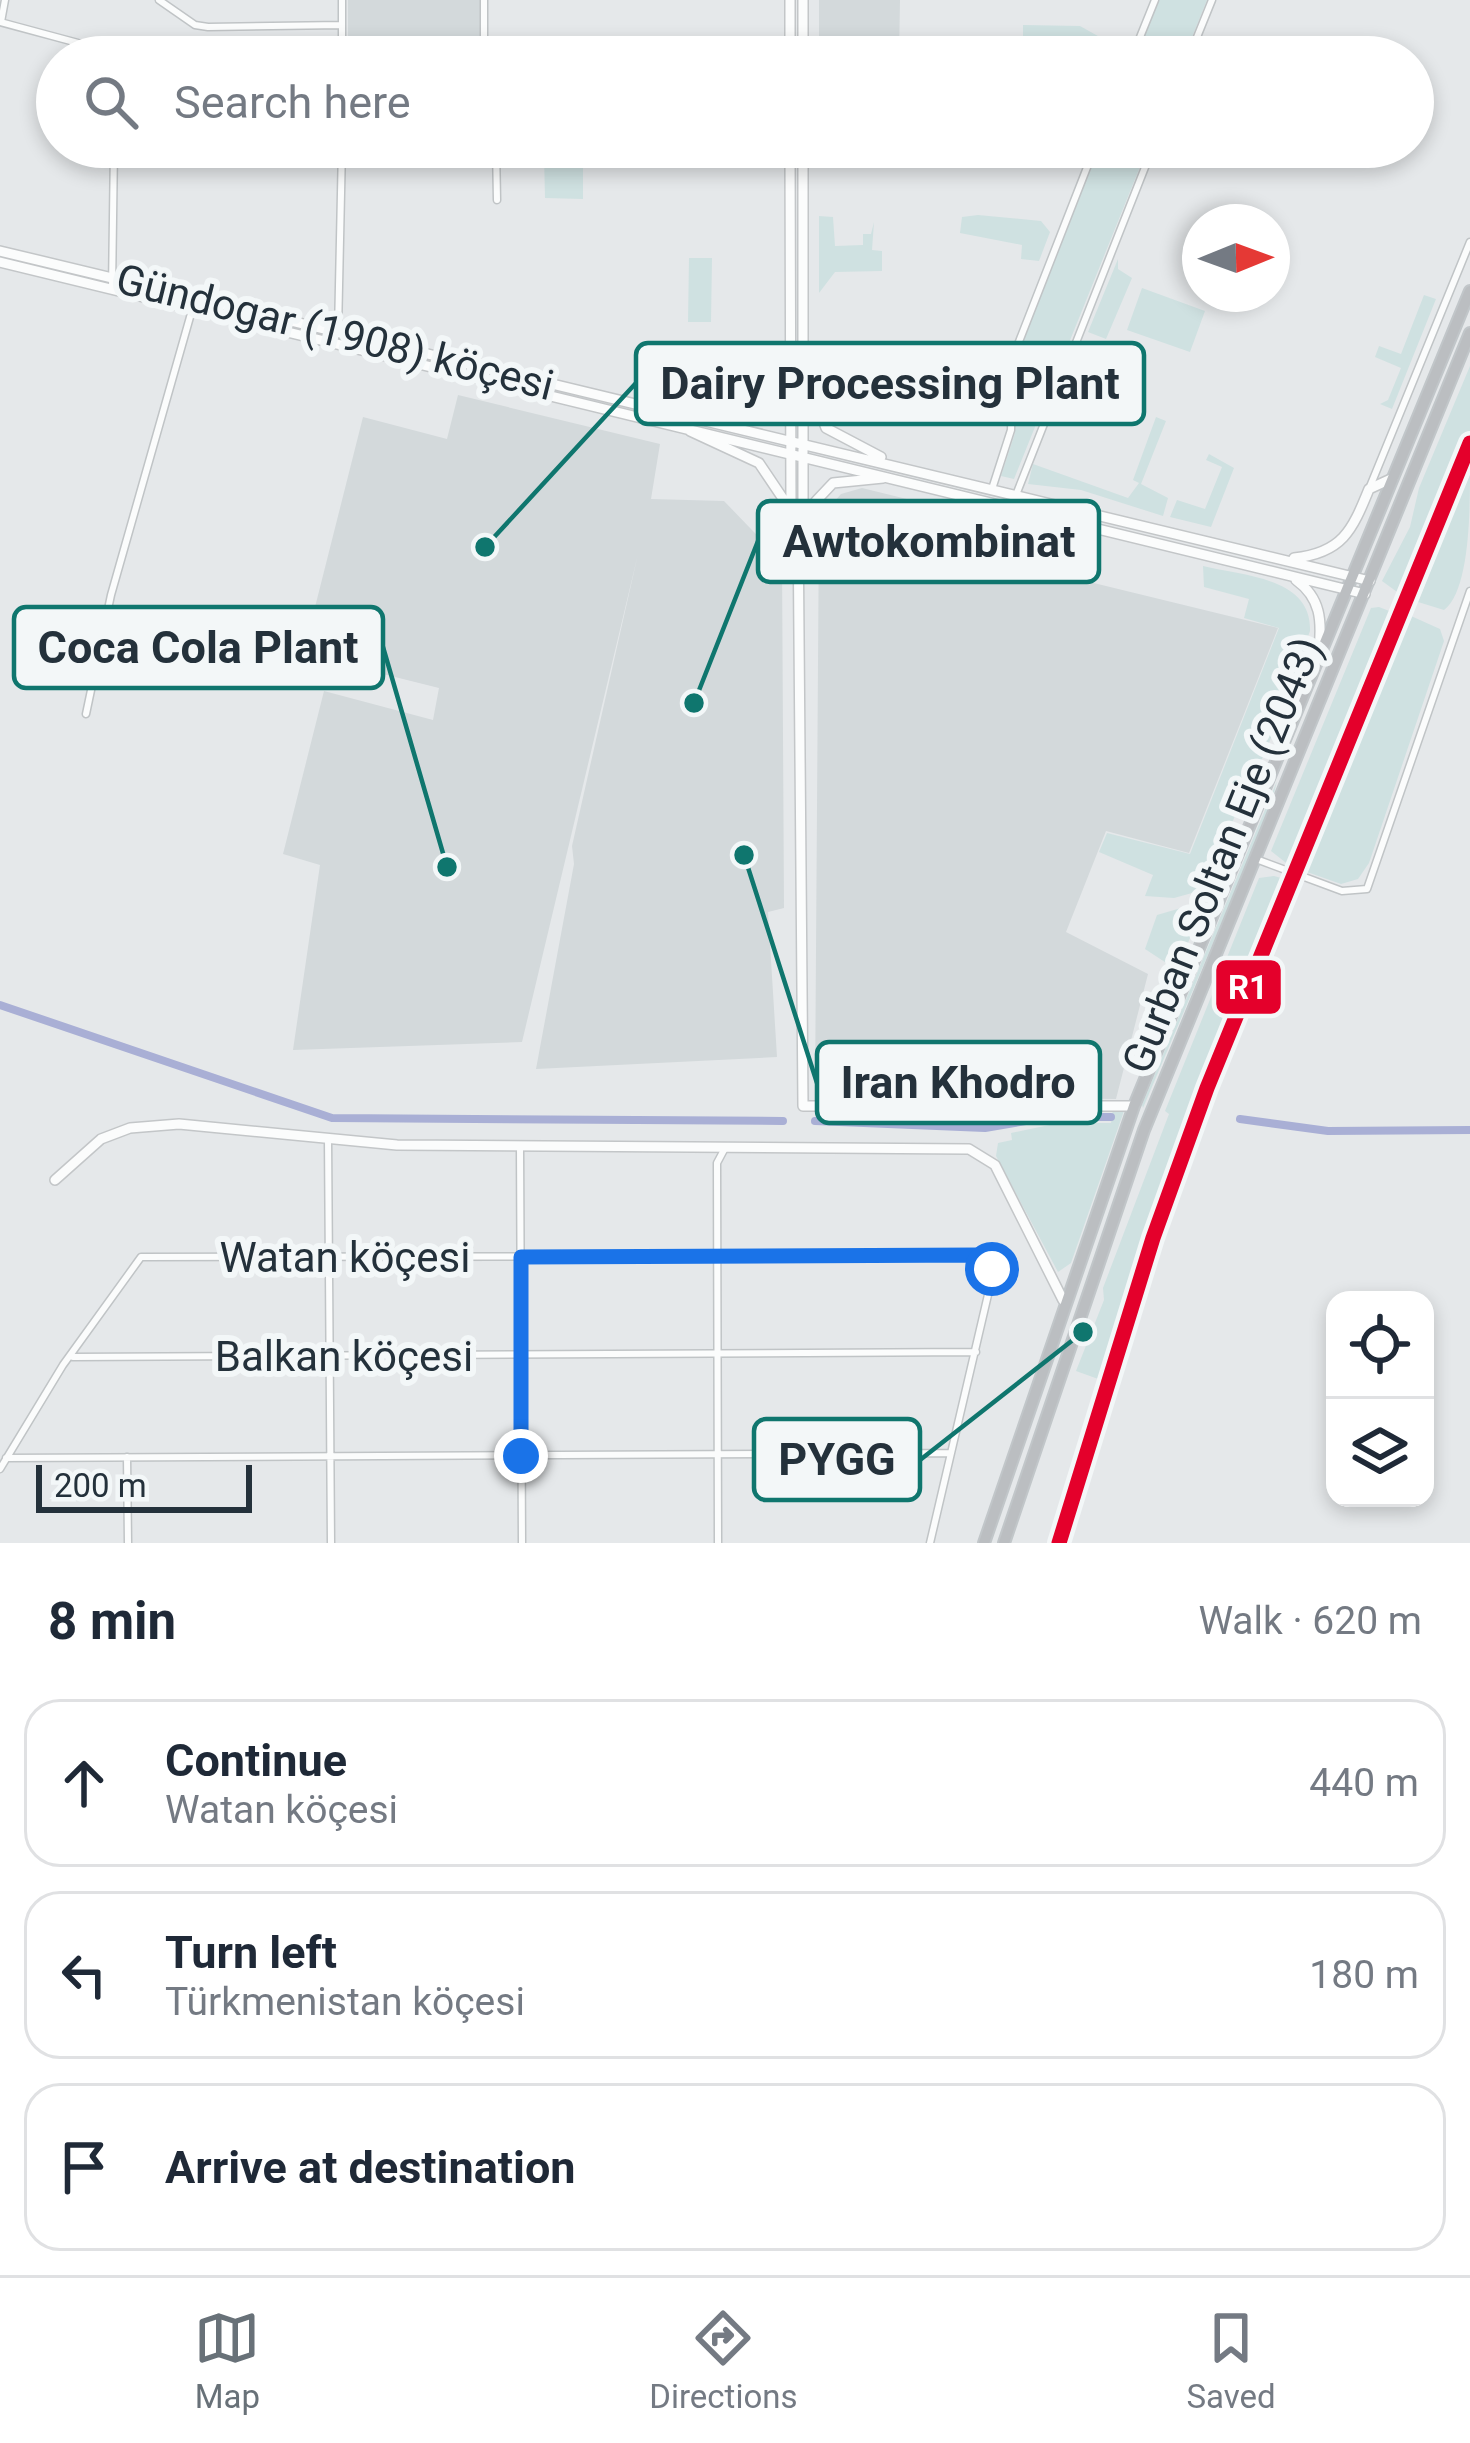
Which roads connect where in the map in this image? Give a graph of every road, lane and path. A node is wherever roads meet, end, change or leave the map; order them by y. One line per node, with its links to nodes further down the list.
1 (5, 0): 9 (street)
2 (159, 0): 10 (street)
3 (342, 0): 10 (street)
4 (484, 0): 13 (street)
5 (790, 0): 14 (main road)
6 (803, 0): 15 (main road)
7 (1155, 0): 16 (street)
8 (1212, 0): 17 (street)
9 (0, 22): 11 (street)
10 (342, 25): 12 (street)
11 (52, 36)
12 (342, 36)
13 (484, 36)
14 (790, 36)
15 (803, 36)
16 (1140, 36)
17 (1197, 36)
18 (115, 168): 29 (street)
19 (342, 168): 33 (street)
20 (496, 168): 25 (street)
21 (790, 168): 34 (main road)
22 (803, 168): 35 (main road)
23 (1087, 168): 44 (street)
24 (1145, 168): 45 (street)
25 (497, 200)
26 (1470, 242): 39 (street)
27 (0, 251): 29 (main road, Gündogar (1908) köçesi)
28 (0, 262): 29 (main road, Gündogar (1908) köçesi)
29 (113, 283): 31 (main road, Gündogar (1908) köçesi); 33 (main road, Gündogar (1908) köçesi)
30 (1470, 291): 42 (highway, Gurban Soltan Eje (2043))
31 (193, 307): 33 (main road, Gündogar (1908) köçesi); 57 (street)
32 (1470, 333): 52 (highway, Gurban Soltan Eje (2043))
33 (338, 337): 36 (main road, Gündogar (1908) köçesi)
34 (790, 352): 36 (main road); 37 (main road)
35 (803, 354): 37 (main road); 40 (main road)
36 (686, 422): 37 (main road, Gündogar (1908) köçesi); 38 (main road, Gündogar (1908) köçesi); 47 (main road)
37 (797, 441): 38 (main road); 40 (main road, Gündogar (1908) köçesi)
38 (797, 455): 41 (main road, Gündogar (1908) köçesi); 47 (main road)
39 (1382, 456): 42 (street); 43 (street)
40 (891, 464): 44 (main road, Gündogar (1908) köçesi)
41 (887, 477): 46 (main road, Gündogar (1908) köçesi); 48 (main road)
42 (1393, 478): 43 (main road); 51 (highway, Gurban Soltan Eje (2043))
43 (1369, 489): 49 (main road)
44 (992, 490): 45 (main road, Gündogar (1908) köçesi)
45 (1016, 495): 46 (main road); 49 (main road, Gündogar (1908) köçesi)
46 (1011, 508): 50 (main road, Gündogar (1908) köçesi)
47 (795, 515): 48 (main road)
48 (798, 548): 59 (main road)
49 (1288, 559): 51 (main road, Gündogar (1908) köçesi)
50 (1286, 574): 53 (main road, Gündogar (1908) köçesi); 56 (main road)
51 (1354, 576): 52 (main road, Gündogar (1908) köçesi); 53 (highway, Gurban Soltan Eje (2043))
52 (1370, 581): 55 (highway, Gurban Soltan Eje (2043))
53 (1348, 590): 55 (main road, Gündogar (1908) köçesi); 56 (highway, Gurban Soltan Eje (2043))
54 (1470, 591): 58 (street)
55 (1365, 594): 58 (highway, Gurban Soltan Eje (2043))
56 (1318, 663): 59 (highway, Gurban Soltan Eje (2043))
57 (86, 714)
58 (1256, 859): 69 (highway, Gurban Soltan Eje (2043))
59 (1134, 1106): 67 (highway, Gurban Soltan Eje (2043))
60 (328, 1138): 61 (main road); 63 (main road); 65 (street)
61 (520, 1147): 62 (main road); 66 (street)
62 (725, 1148): 64 (street); 67 (main road)
63 (56, 1180)
64 (716, 1254): 66 (street, Watan köçesi); 70 (street, Watan köçesi); 71 (street)
65 (328, 1257): 66 (street, Watan köçesi); 72 (street); 74 (street, Watan köçesi)
66 (521, 1257): 73 (street)
67 (1063, 1300): 68 (highway, Gurban Soltan Eje (2043))
68 (1049, 1342): 69 (highway); 75 (highway, Gurban Soltan Eje (2043))
69 (1069, 1349): 76 (highway, Gurban Soltan Eje (2043))
70 (976, 1352): 71 (street, Balkan köçesi); 78 (street)
71 (716, 1354): 73 (street, Balkan köçesi); 77 (street)
72 (329, 1356): 73 (street, Balkan köçesi); 74 (street, Balkan köçesi); 79 (street)
73 (521, 1356): 80 (street)
74 (71, 1357): 82 (street)
75 (1031, 1392): 76 (highway); 89 (highway, Gurban Soltan Eje (2043))
76 (1051, 1398): 90 (highway, Gurban Soltan Eje (2043))
77 (718, 1453): 78 (street); 80 (street); 87 (street)
78 (951, 1453): 88 (street)
79 (329, 1456): 80 (street); 81 (street); 85 (street)
80 (521, 1456): 86 (street)
81 (127, 1457): 82 (street); 84 (street)
82 (7, 1458): 83 (street)
83 (0, 1469)
84 (128, 1543)
85 (331, 1543)
86 (521, 1543)
87 (718, 1543)
88 (930, 1543)
89 (984, 1543)
90 (1004, 1543)

